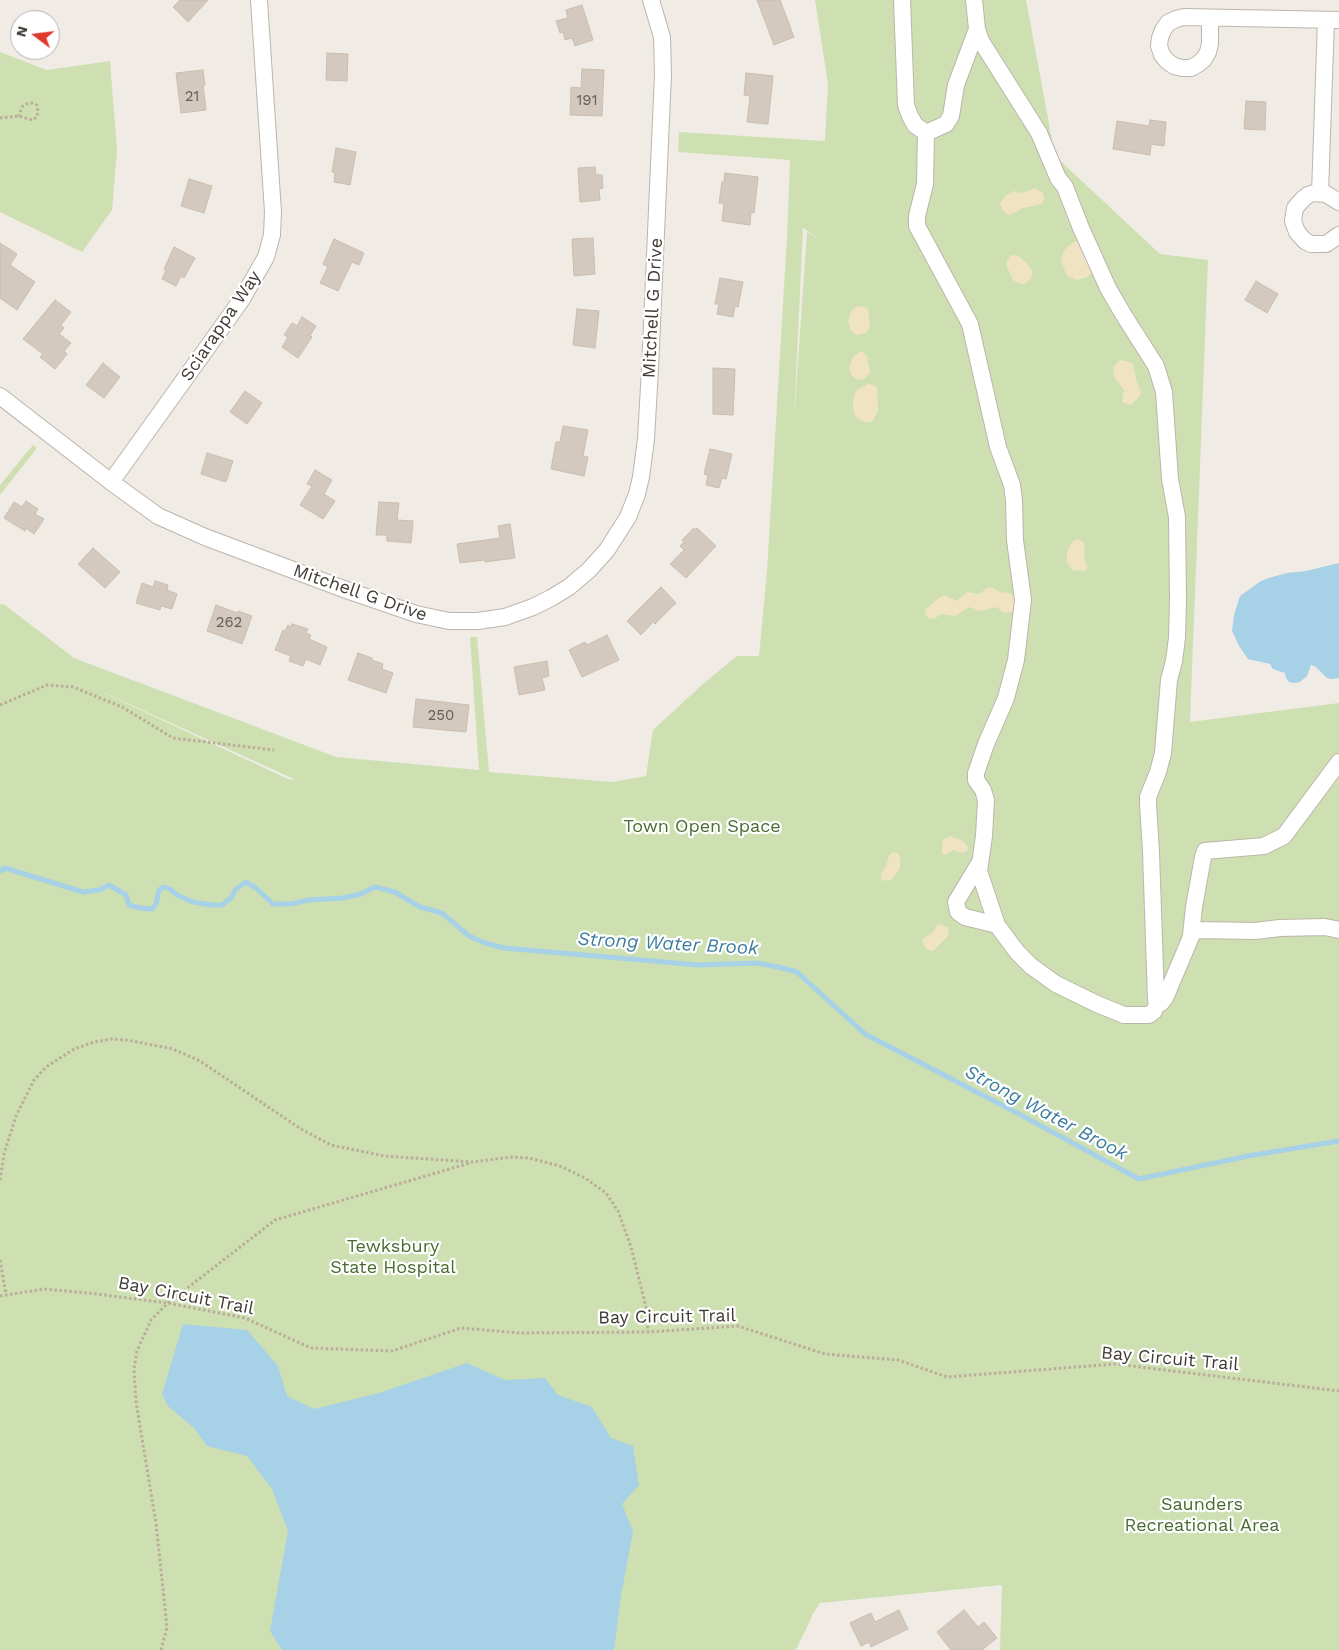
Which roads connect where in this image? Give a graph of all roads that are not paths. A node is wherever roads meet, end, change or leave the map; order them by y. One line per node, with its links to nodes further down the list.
1 (259, 0): 13 (street, Sciarappa Way)
2 (651, 0): 13 (street, Mitchell G Drive)
3 (902, 0): 8 (street)
4 (974, 0): 7 (street)
5 (1210, 18): 6 (street)
6 (1332, 20): 9 (street)
7 (976, 29): 8 (street); 19 (street)
8 (926, 133): 15 (street)
9 (1320, 193): 10 (street); 11 (street)
10 (1339, 202)
11 (1339, 235)
12 (0, 396): 13 (street, Mitchell G Drive)
13 (111, 482)
14 (1339, 762): 18 (street)
15 (980, 862): 16 (street); 16 (street)
16 (997, 925): 19 (street)
17 (1339, 930): 18 (street)
18 (1191, 935): 19 (street)
19 (1158, 1002)

